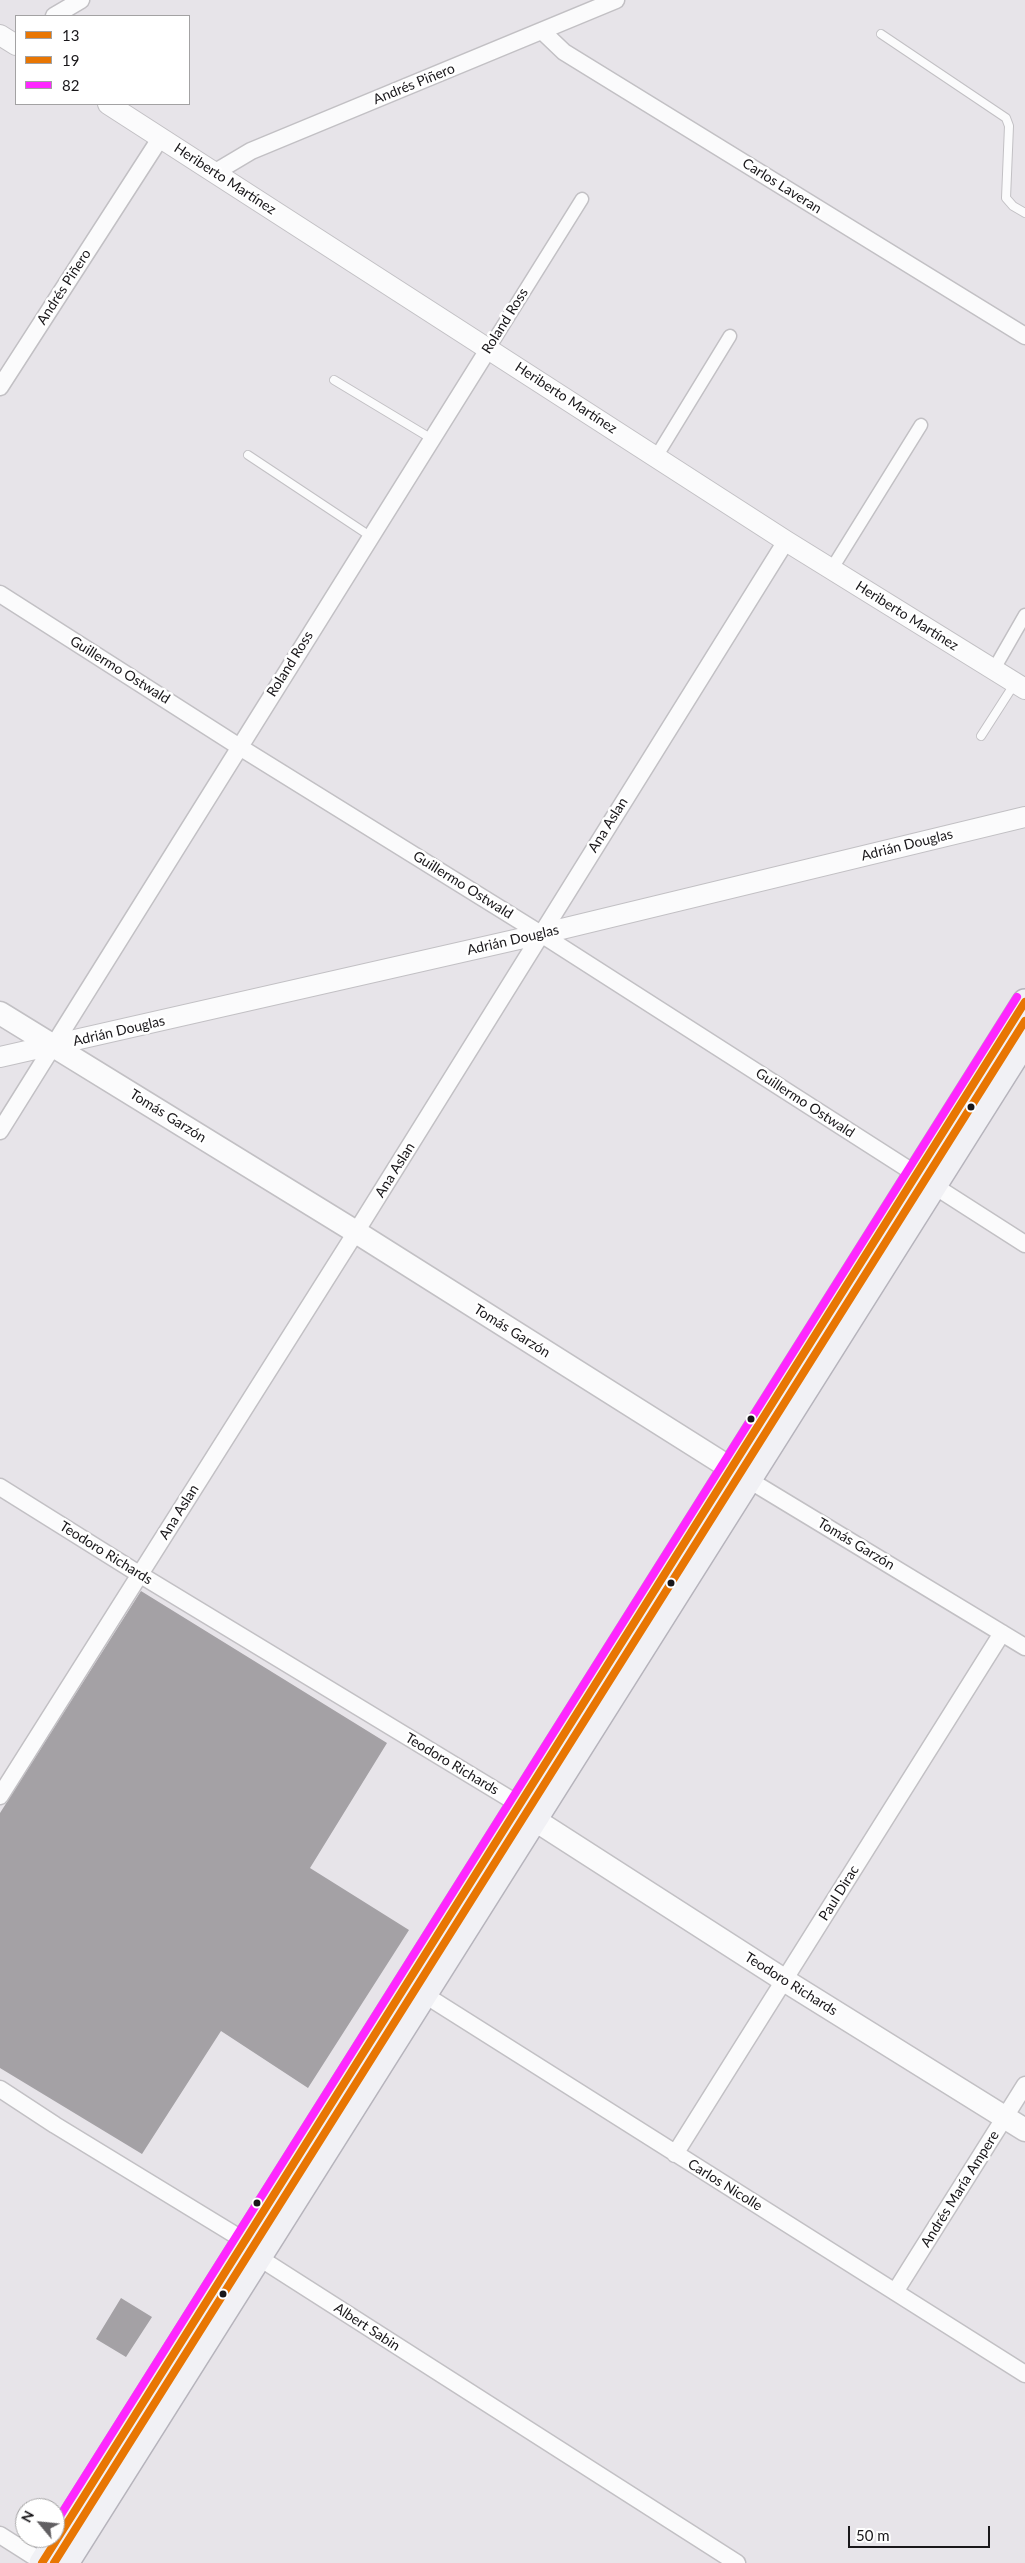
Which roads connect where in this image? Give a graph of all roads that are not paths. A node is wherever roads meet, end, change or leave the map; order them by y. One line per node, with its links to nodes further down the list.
1 (81, 0): 3 (street)
2 (616, 0): 4 (street, Andrés Piñero)
3 (56, 15)
4 (542, 31): 8 (street, Andrés Piñero); 12 (street, Carlos Laveran)
5 (881, 34): 10 (lane)
6 (110, 105): 7 (street, Heriberto Martínez)
7 (161, 137): 8 (street, Heriberto Martínez); 15 (street, Andrés Piñero)
8 (214, 174): 13 (street, Heriberto Martínez)
9 (582, 199): 13 (street, Roland Ross)
10 (1025, 213)
11 (730, 336): 19 (street)
12 (1025, 336)
13 (489, 348): 17 (street, Roland Ross); 19 (street, Heriberto Martínez)
14 (334, 380): 17 (lane)
15 (0, 387)
16 (921, 425): 22 (street)
17 (432, 439): 20 (street, Roland Ross)
18 (248, 455): 20 (lane)
19 (656, 457): 21 (street, Heriberto Martínez)
20 (370, 536): 28 (street, Roland Ross)
21 (786, 541): 22 (street, Heriberto Martínez); 30 (street, Ana Aslan)
22 (831, 570): 25 (street, Heriberto Martínez)
23 (0, 594): 28 (street, Guillermo Ostwald)
24 (1025, 615): 25 (street)
25 (994, 669): 26 (street, Heriberto Martínez)
26 (1020, 686): 27 (lane)
27 (981, 736)
28 (238, 746): 30 (street, Guillermo Ostwald); 34 (street, Roland Ross)
29 (1025, 817): 30 (street, Adrián Douglas)
30 (541, 934): 34 (street, Adrián Douglas); 37 (street, Guillermo Ostwald); 38 (street, Ana Aslan)
31 (1025, 1002): 37 (main road)
32 (0, 1012): 34 (main road, Tomás Garzón)
33 (1025, 1041): 37 (main road)
34 (53, 1046): 35 (street, Adrián Douglas); 36 (street, Roland Ross); 38 (main road, Tomás Garzón)
35 (0, 1057)
36 (0, 1131)
37 (924, 1180): 39 (street, Guillermo Ostwald); 40 (main road)
38 (356, 1232): 40 (main road, Tomás Garzón); 42 (street, Ana Aslan)
39 (1025, 1244)
40 (740, 1474): 43 (street, Tomás Garzón); 46 (main road)
41 (0, 1487): 42 (street, Teodoro Richards)
42 (139, 1574): 45 (street, Ana Aslan); 46 (street, Teodoro Richards)
43 (1002, 1633): 44 (street, Tomás Garzón); 47 (street, Paul Dirac)
44 (1025, 1647)
45 (0, 1796)
46 (527, 1813): 47 (main road, Teodoro Richards); 48 (main road); 54 (main road)
47 (784, 1980): 51 (main road, Teodoro Richards); 53 (street, Paul Dirac)
48 (425, 1995): 53 (street, Carlos Nicolle); 54 (main road)
49 (1025, 2086): 51 (street, Andrés María Ampere)
50 (0, 2089): 54 (street, Albert Sabin)
51 (1005, 2118): 52 (main road, Teodoro Richards); 55 (street, Andrés María Ampere)
52 (1025, 2130)
53 (675, 2154): 55 (street, Carlos Nicolle)
54 (252, 2249): 58 (main road); 59 (main road); 60 (street, Albert Sabin)
55 (895, 2292): 56 (street, Carlos Nicolle)
56 (1025, 2374)
57 (0, 2535): 58 (street)
58 (43, 2563)
59 (66, 2563)
60 (737, 2563)

